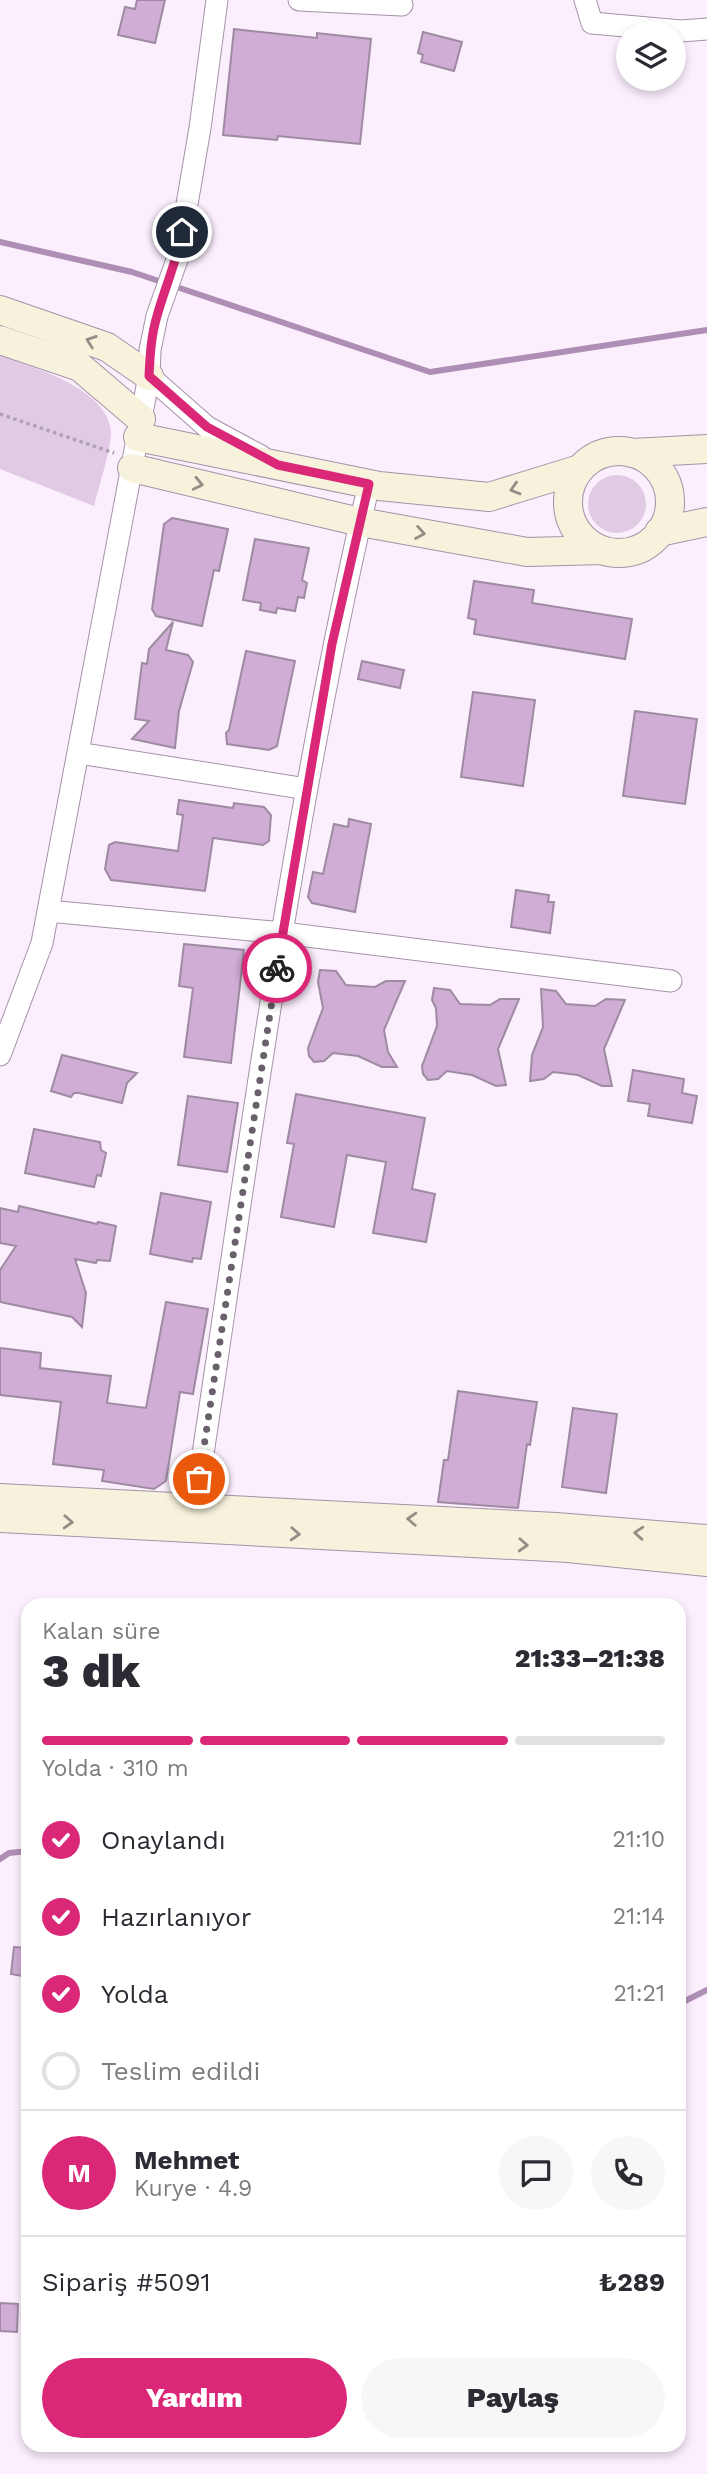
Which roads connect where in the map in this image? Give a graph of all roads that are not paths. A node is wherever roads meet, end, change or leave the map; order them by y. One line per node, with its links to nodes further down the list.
1 (217, 0): 8 (street)
2 (299, 0): 4 (street)
3 (585, 0): 5 (street)
4 (402, 5)
5 (707, 29)
6 (0, 310): 8 (street, one-way to 6)
7 (0, 340): 9 (street)
8 (149, 376): 9 (street); 12 (street)
9 (136, 445): 12 (street); 15 (street, one-way to 15); 19 (street)
10 (707, 449): 11 (street)
11 (632, 453): 13 (street); 17 (street)
12 (278, 465): 14 (street)
13 (580, 469): 14 (street, one-way to 14); 18 (street)
14 (369, 484): 15 (street)
15 (360, 522): 18 (street, one-way to 18); 20 (street)
16 (707, 522): 17 (street)
17 (659, 532): 18 (street)
18 (602, 550)
19 (78, 753): 20 (street); 21 (street)
20 (307, 789): 22 (street)
21 (48, 911): 22 (street); 24 (street)
22 (283, 933): 23 (street); 26 (street)
23 (671, 981)
24 (0, 1055)
25 (0, 1498): 26 (street)
26 (195, 1507): 28 (street, one-way to 26)
27 (0, 1518): 29 (street, one-way to 29)
28 (707, 1539)
29 (707, 1562)

